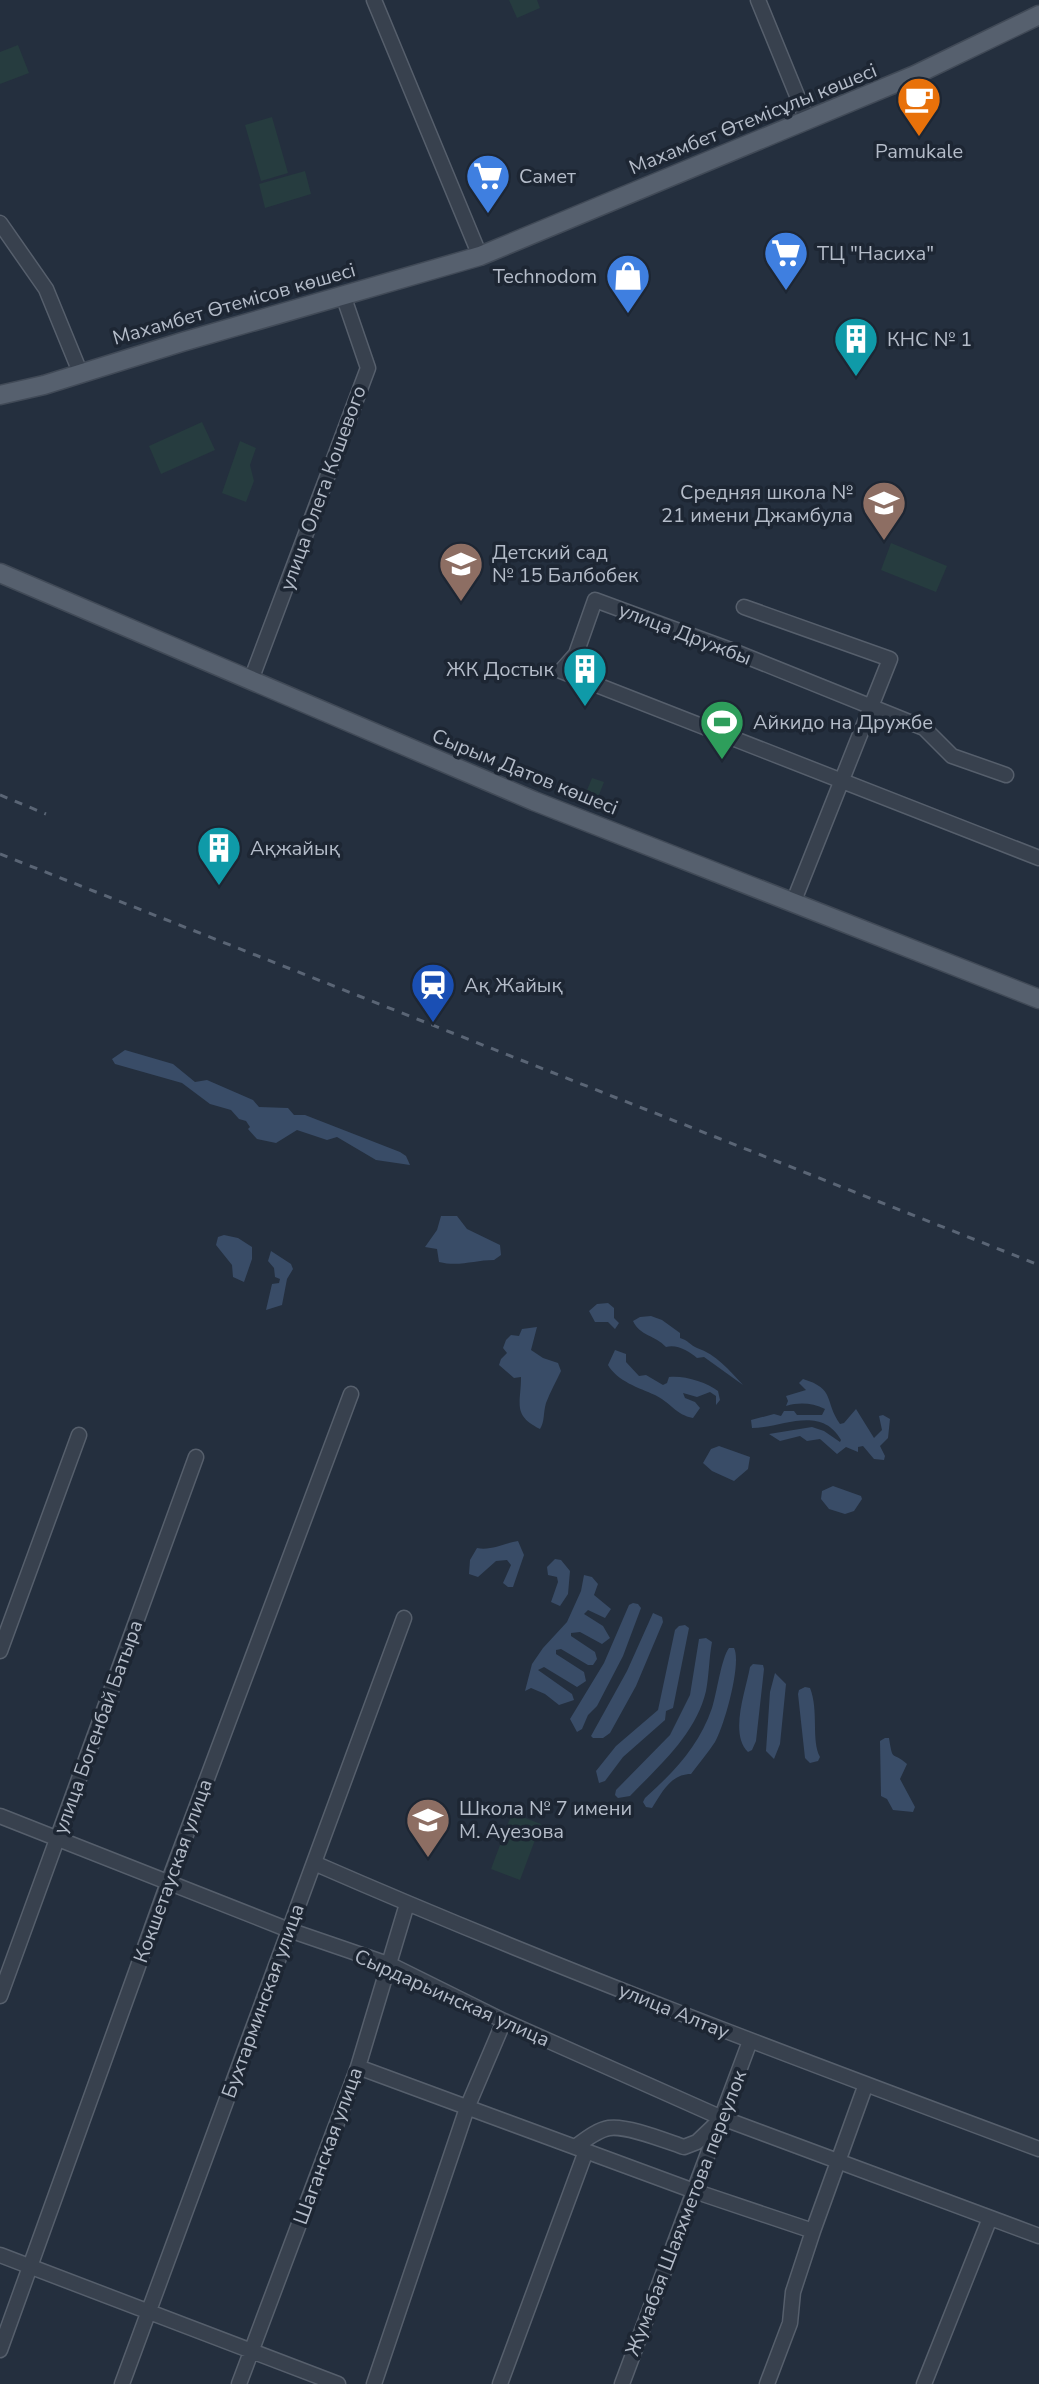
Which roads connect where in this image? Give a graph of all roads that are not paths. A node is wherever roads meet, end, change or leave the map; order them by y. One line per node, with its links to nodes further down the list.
1 (374, 0): 6 (street)
2 (758, 0): 4 (street)
3 (1039, 15): 4 (main road, Махамбет Өтемісұлы көшесі)
4 (807, 120): 6 (main road, Махамбет Өтемісұлы көшесі)
5 (0, 223): 8 (street)
6 (480, 256): 7 (main road, Махамбет Өтемісов көшесі)
7 (343, 295): 8 (main road, Махамбет Өтемісов көшесі); 12 (street, улица Олега Кошевого)
8 (80, 372): 9 (main road, Махамбет Өтемісов көшесі)
9 (0, 395)
10 (0, 573): 12 (main road, Сырым Датов көшесі)
11 (744, 607): 13 (street)
12 (251, 680): 17 (main road, Сырым Датов көшесі)
13 (870, 706): 14 (street, улица Дружбы); 15 (street); 15 (street, улица Дружбы)
14 (1006, 775)
15 (842, 780): 16 (street, улица Дружбы); 17 (street)
16 (1039, 858)
17 (793, 903): 18 (main road, Сырым Датов көшесі)
18 (1039, 999)
19 (351, 1394): 27 (street, Кокшетауская улица)
20 (79, 1435): 23 (street)
21 (196, 1457): 25 (street, улица Богенбай Батыра)
22 (404, 1618): 26 (street, Бухтарминская улица)
23 (0, 1651)
24 (0, 1816): 25 (street, Сырдарьинская улица)
25 (57, 1840): 27 (street, Сырдарьинская улица); 31 (street, улица Богенбай Батыра)
26 (314, 1863): 28 (street, улица Алтау); 29 (street, Бухтарминская улица)
27 (168, 1883): 29 (street, Сырдарьинская улица); 46 (street, Кокшетауская улица)
28 (407, 1904): 30 (street, Шаганская улица); 33 (street, улица Алтау)
29 (289, 1930): 30 (street, Сырдарьинская улица); 47 (street, Бухтарминская улица)
30 (391, 1965): 32 (street, Сырдарьинская улица); 34 (street, Шаганская улица)
31 (0, 1996)
32 (504, 2021): 36 (street); 37 (street, Сырдарьинская улица)
33 (750, 2041): 35 (street, улица Алтау); 37 (street, Жумабая Шаяхметова переулок)
34 (358, 2067): 36 (street); 49 (street, Шаганская улица)
35 (866, 2084): 39 (street, улица Алтау); 40 (street)
36 (467, 2108): 38 (street); 53 (street)
37 (722, 2118): 38 (street); 40 (street); 41 (street, Жумабая Шаяхметова переулок)
38 (580, 2149): 41 (street); 54 (street)
39 (1039, 2149)
40 (839, 2161): 42 (street); 43 (street)
41 (694, 2191): 43 (street); 55 (street, Жумабая Шаяхметова переулок)
42 (990, 2218): 44 (street); 57 (street)
43 (813, 2231): 56 (street)
44 (1039, 2236)
45 (0, 2255): 46 (street)
46 (31, 2267): 47 (street); 48 (street, Кокшетауская улица)
47 (149, 2311): 49 (street); 50 (street, Бухтарминская улица)
48 (0, 2350)
49 (251, 2351): 51 (street, Шаганская улица); 52 (street)
50 (122, 2384)
51 (239, 2384)
52 (338, 2384)
53 (374, 2384)
54 (500, 2384)
55 (622, 2384)
56 (767, 2384)
57 (924, 2384)

